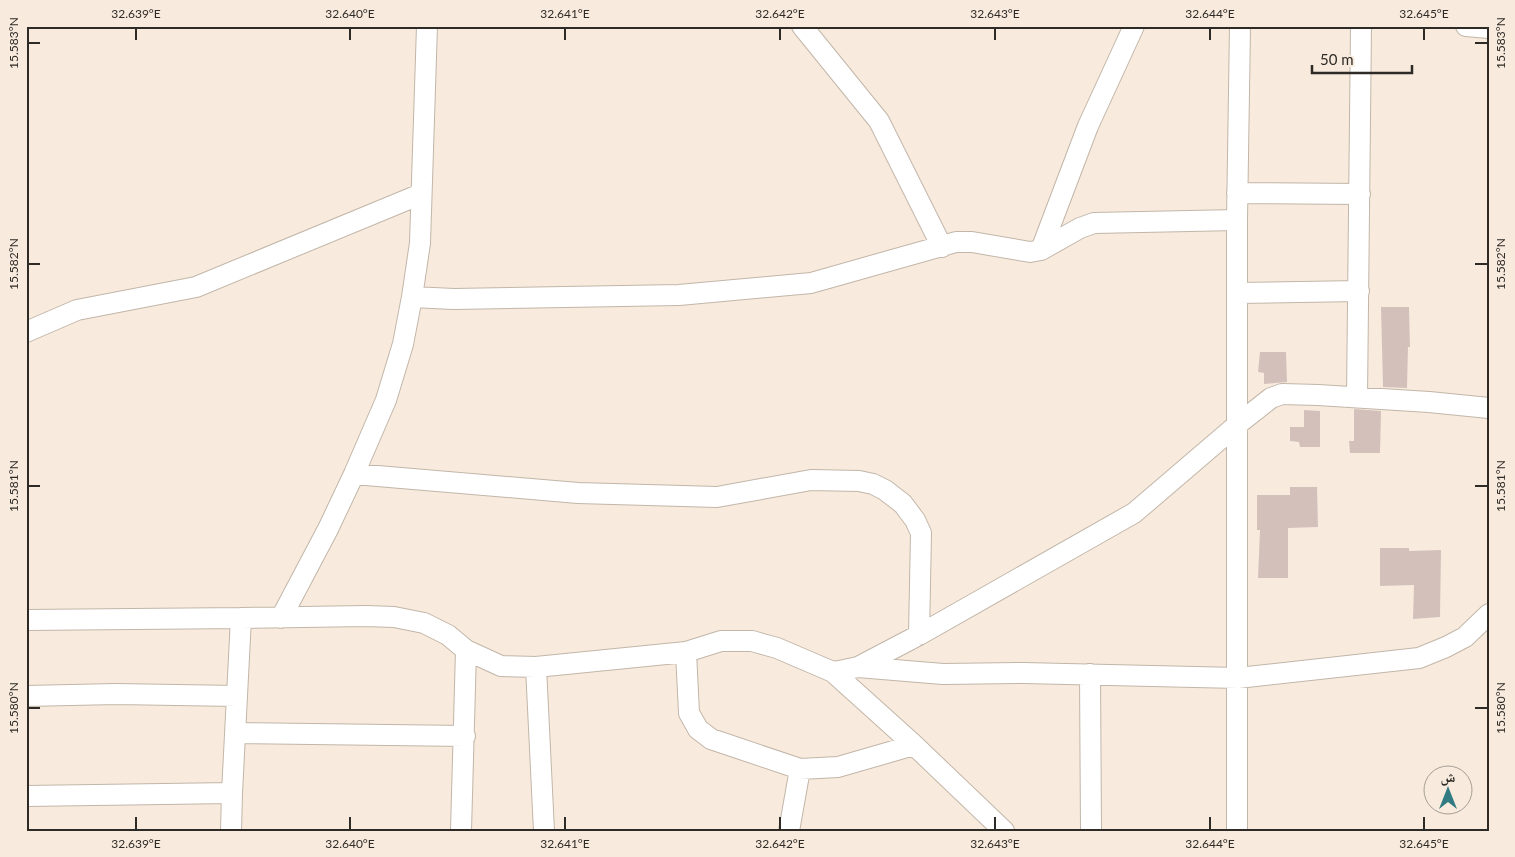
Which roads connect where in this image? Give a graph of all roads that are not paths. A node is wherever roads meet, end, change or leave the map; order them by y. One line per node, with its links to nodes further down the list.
1 (427, 26): 10 (street)
2 (802, 26): 13 (street)
3 (1121, 26): 4 (street)
4 (1136, 26): 14 (street)
5 (1240, 26): 9 (street)
6 (1362, 26): 11 (street)
7 (1466, 26): 8 (street)
8 (1489, 28)
9 (1237, 193): 11 (street); 12 (street)
10 (421, 194): 17 (street); 18 (street)
11 (1360, 194): 15 (street)
12 (1237, 220): 14 (street); 16 (street)
13 (942, 247): 14 (street); 17 (street)
14 (1041, 250)
15 (1359, 291): 16 (street); 19 (street)
16 (1237, 293): 21 (street)
17 (412, 297): 22 (street)
18 (26, 332)
19 (1357, 397): 20 (street); 21 (street)
20 (1489, 408)
21 (1238, 424): 27 (street); 34 (street)
22 (354, 474): 25 (street); 27 (street)
23 (1489, 614): 34 (street)
24 (241, 618): 25 (street); 26 (street); 36 (street)
25 (281, 618): 28 (street)
26 (26, 620)
27 (919, 635): 30 (street)
28 (466, 650): 31 (street); 38 (street)
29 (686, 652): 31 (street); 32 (street); 40 (street)
30 (858, 667): 32 (street); 33 (street)
31 (536, 668): 45 (street)
32 (833, 672): 39 (street)
33 (1090, 674): 34 (street); 48 (street)
34 (1238, 678): 49 (street)
35 (26, 696): 36 (street)
36 (237, 696): 37 (street)
37 (235, 733): 38 (street); 41 (street)
38 (465, 736): 44 (street)
39 (914, 745): 40 (street); 47 (street)
40 (800, 769): 46 (street)
41 (232, 793): 42 (street); 43 (street)
42 (26, 796)
43 (231, 831)
44 (461, 831)
45 (544, 831)
46 (789, 831)
47 (1004, 831)
48 (1091, 831)
49 (1238, 831)

